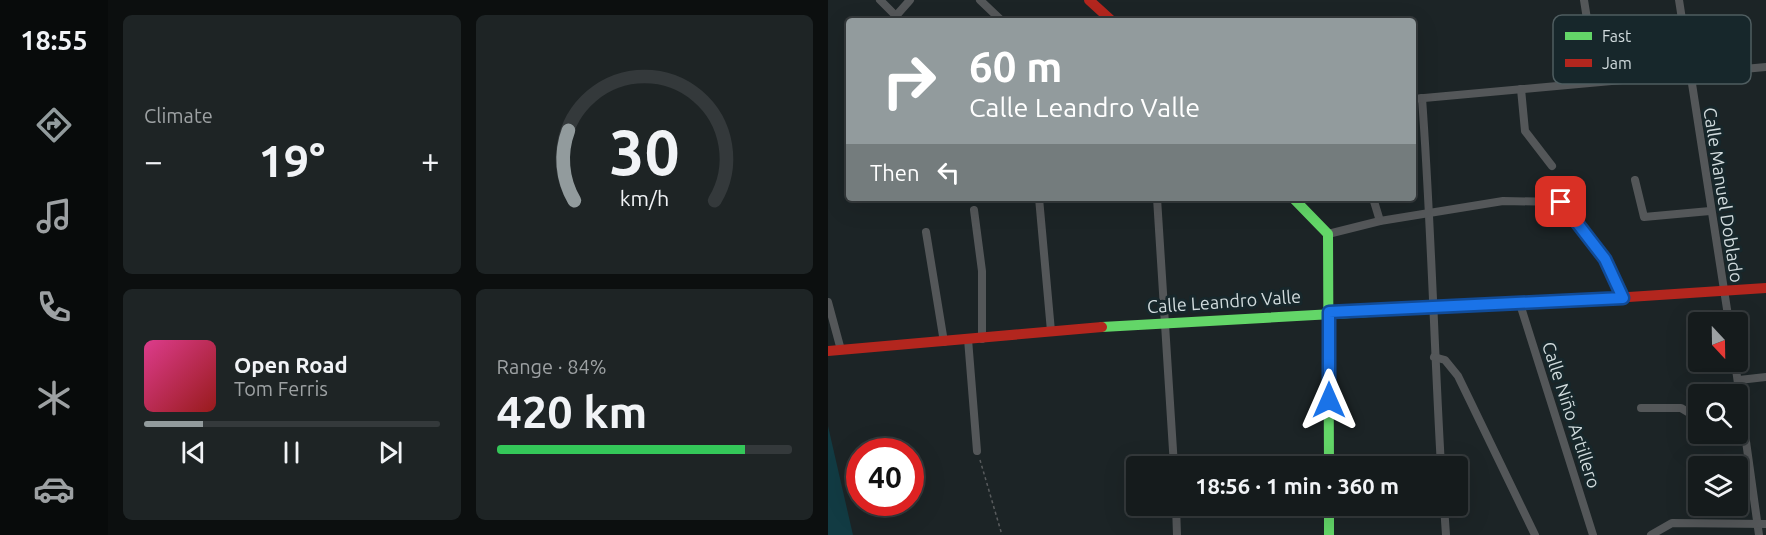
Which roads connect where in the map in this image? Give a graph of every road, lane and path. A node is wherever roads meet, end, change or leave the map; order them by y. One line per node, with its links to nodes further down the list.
1 (880, 0): 9 (street)
2 (910, 0): 10 (street)
3 (980, 0): 11 (street)
4 (1089, 0): 12 (street)
5 (1584, 0): 7 (street)
6 (1679, 0): 8 (street, Calle Manuel Doblado)
7 (1587, 15)
8 (1681, 15)
9 (897, 18)
10 (899, 18)
11 (999, 18)
12 (1109, 18)
13 (1766, 68): 14 (street)
14 (1751, 69)
15 (1576, 84): 17 (street)
16 (1691, 84): 26 (street, Calle Manuel Doblado)
17 (1521, 89): 18 (street); 19 (street)
18 (1417, 98): 27 (street)
19 (1552, 166)
20 (1635, 180): 26 (street)
21 (1039, 201): 40 (street)
22 (1157, 201): 39 (street)
23 (1296, 201): 30 (street)
24 (1374, 201): 28 (street)
25 (974, 210): 42 (street)
26 (1710, 211): 32 (street, Calle Manuel Doblado)
27 (1430, 214): 28 (street); 33 (street); 36 (street)
28 (1380, 221): 30 (street)
29 (926, 231): 43 (street)
30 (1328, 234): 37 (street)
31 (1766, 288): 32 (street, Calle Leandro Valle)
32 (1724, 291): 33 (street, Calle Leandro Valle); 38 (street, Calle Manuel Doblado)
33 (1623, 298): 35 (street, Calle Leandro Valle)
34 (828, 302): 44 (street)
35 (1520, 304): 36 (street, Calle Leandro Valle); 68 (street, Calle Niño Artillero)
36 (1433, 308): 37 (street, Calle Leandro Valle); 46 (street)
37 (1329, 312): 39 (street, Calle Leandro Valle); 56 (street)
38 (1727, 312)
39 (1167, 322): 40 (street, Calle Leandro Valle); 55 (street)
40 (1051, 331): 42 (street, Calle Leandro Valle)
41 (968, 339): 42 (street, Calle Leandro Valle); 43 (street, Calle Leandro Valle); 54 (street)
42 (982, 339)
43 (944, 342): 44 (street, Calle Leandro Valle)
44 (841, 350): 45 (street, Calle Leandro Valle)
45 (828, 351)
46 (1434, 357): 57 (street); 67 (street)
47 (1737, 372): 49 (street)
48 (1766, 377): 49 (street)
49 (1738, 380): 50 (street)
50 (1738, 384)
51 (1641, 408): 52 (street)
52 (1688, 412)
53 (1746, 444): 61 (street)
54 (977, 451): 63 (path)
55 (1174, 456)
56 (1329, 456)
57 (1440, 456)
58 (1176, 516): 64 (street)
59 (1329, 516): 65 (street)
60 (1445, 516): 66 (street)
61 (1762, 525): 62 (street); 69 (street)
62 (1654, 534)
63 (1002, 535)
64 (1177, 535)
65 (1329, 535)
66 (1446, 535)
67 (1534, 535)
68 (1593, 535)
69 (1758, 535)

